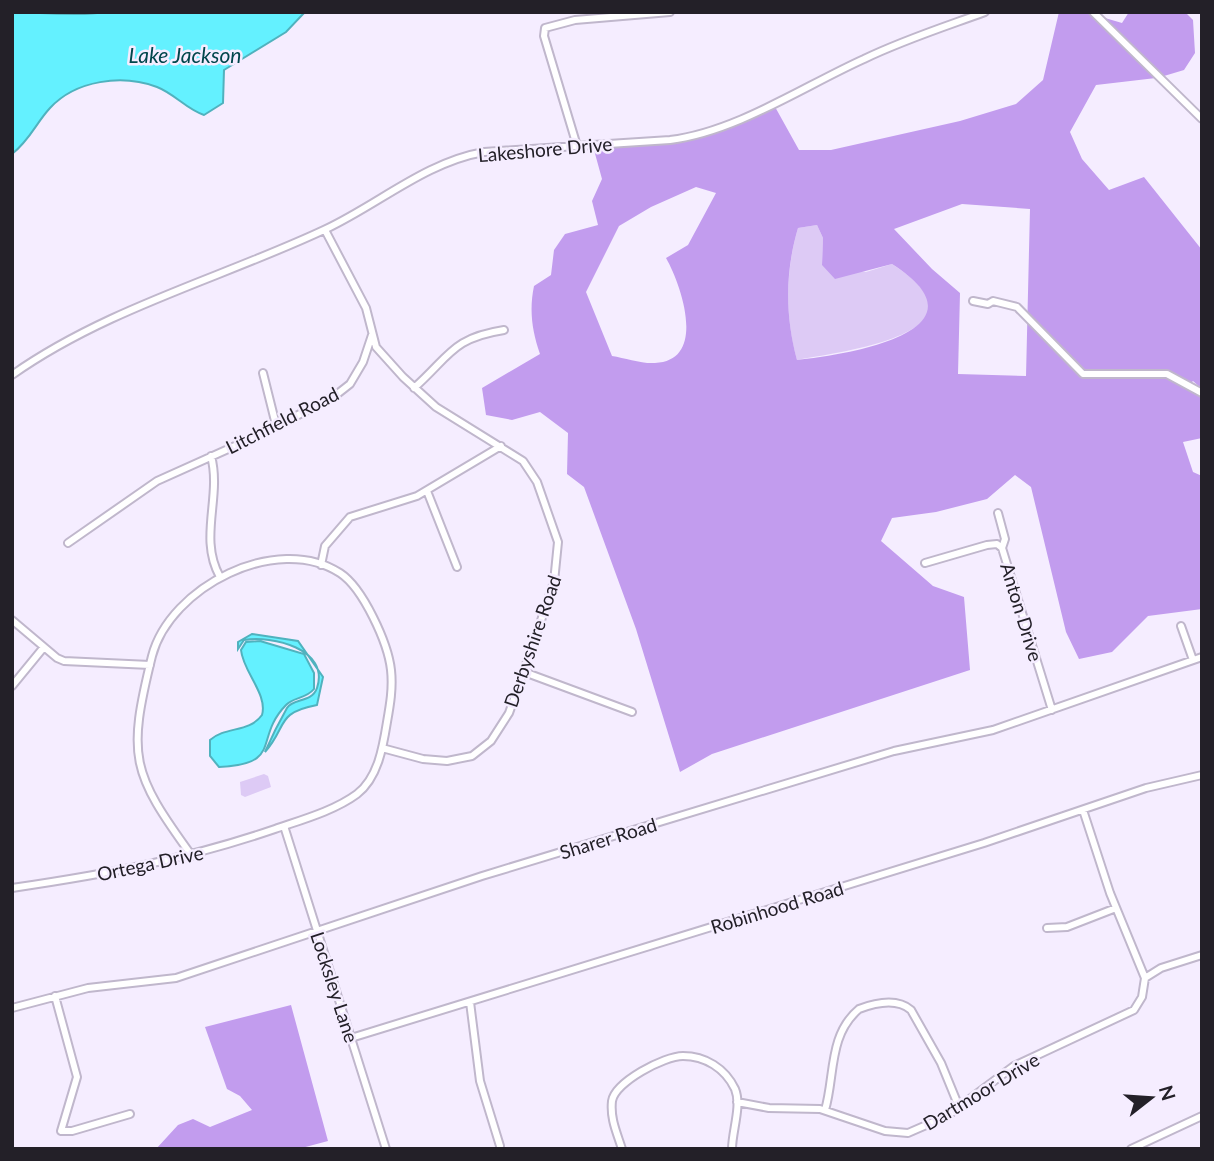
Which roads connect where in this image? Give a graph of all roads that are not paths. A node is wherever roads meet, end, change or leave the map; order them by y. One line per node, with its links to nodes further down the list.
1 (670, 12): 5 (street)
2 (1093, 12): 4 (street)
3 (980, 13): 5 (street, Lakeshore Drive)
4 (1202, 119)
5 (577, 146): 6 (street, Lakeshore Drive)
6 (325, 230): 9 (street); 11 (street, Lakeshore Drive)
7 (973, 301): 13 (street)
8 (505, 330): 12 (street)
9 (372, 334): 12 (street, Derbyshire Road); 14 (street, Litchfield Road)
10 (263, 373): 14 (street)
11 (12, 375)
12 (414, 388): 15 (street, Derbyshire Road)
13 (1202, 393)
14 (276, 425): 16 (street, Litchfield Road)
15 (501, 446): 17 (street); 31 (street, Derbyshire Road)
16 (211, 456): 19 (street, Litchfield Road); 24 (street)
17 (427, 491): 22 (street); 23 (street)
18 (998, 513): 20 (street, Anton Drive)
19 (68, 543)
20 (1002, 548): 21 (street); 33 (street, Anton Drive)
21 (925, 563)
22 (321, 565): 24 (street); 35 (street, Ortega Drive)
23 (457, 567)
24 (220, 577): 30 (street)
25 (12, 620): 27 (street)
26 (1181, 626): 29 (street)
27 (44, 647): 30 (street); 32 (street)
28 (1202, 657): 29 (street, Sharer Road)
29 (1194, 660): 33 (street, Sharer Road)
30 (150, 665): 39 (street)
31 (524, 672): 34 (street); 35 (street, Derbyshire Road)
32 (12, 687)
33 (1052, 710): 43 (street, Sharer Road)
34 (632, 712)
35 (382, 748): 38 (street, Ortega Drive)
36 (1202, 775): 37 (street, Robinhood Road)
37 (1083, 810): 41 (street); 47 (street, Robinhood Road)
38 (284, 826): 39 (street, Ortega Drive); 43 (street, Locksley Lane)
39 (192, 856): 40 (street, Ortega Drive)
40 (12, 888)
41 (1116, 908): 42 (street); 45 (street)
42 (1047, 928)
43 (317, 930): 46 (street, Sharer Road); 49 (street, Locksley Lane)
44 (1202, 955): 45 (street)
45 (1145, 978): 51 (street, Dartmoor Drive)
46 (55, 996): 48 (street, Sharer Road); 53 (street)
47 (470, 1002): 49 (street, Robinhood Road); 55 (street)
48 (12, 1008)
49 (351, 1038): 56 (street, Locksley Lane)
50 (737, 1102): 52 (street, Dartmoor Drive); 57 (street); 58 (street)
51 (959, 1107): 52 (street, Dartmoor Drive); 52 (street)
52 (825, 1111)
53 (130, 1114)
54 (1202, 1116): 59 (street)
55 (500, 1146)
56 (386, 1149)
57 (622, 1149)
58 (732, 1149)
59 (1131, 1149)

